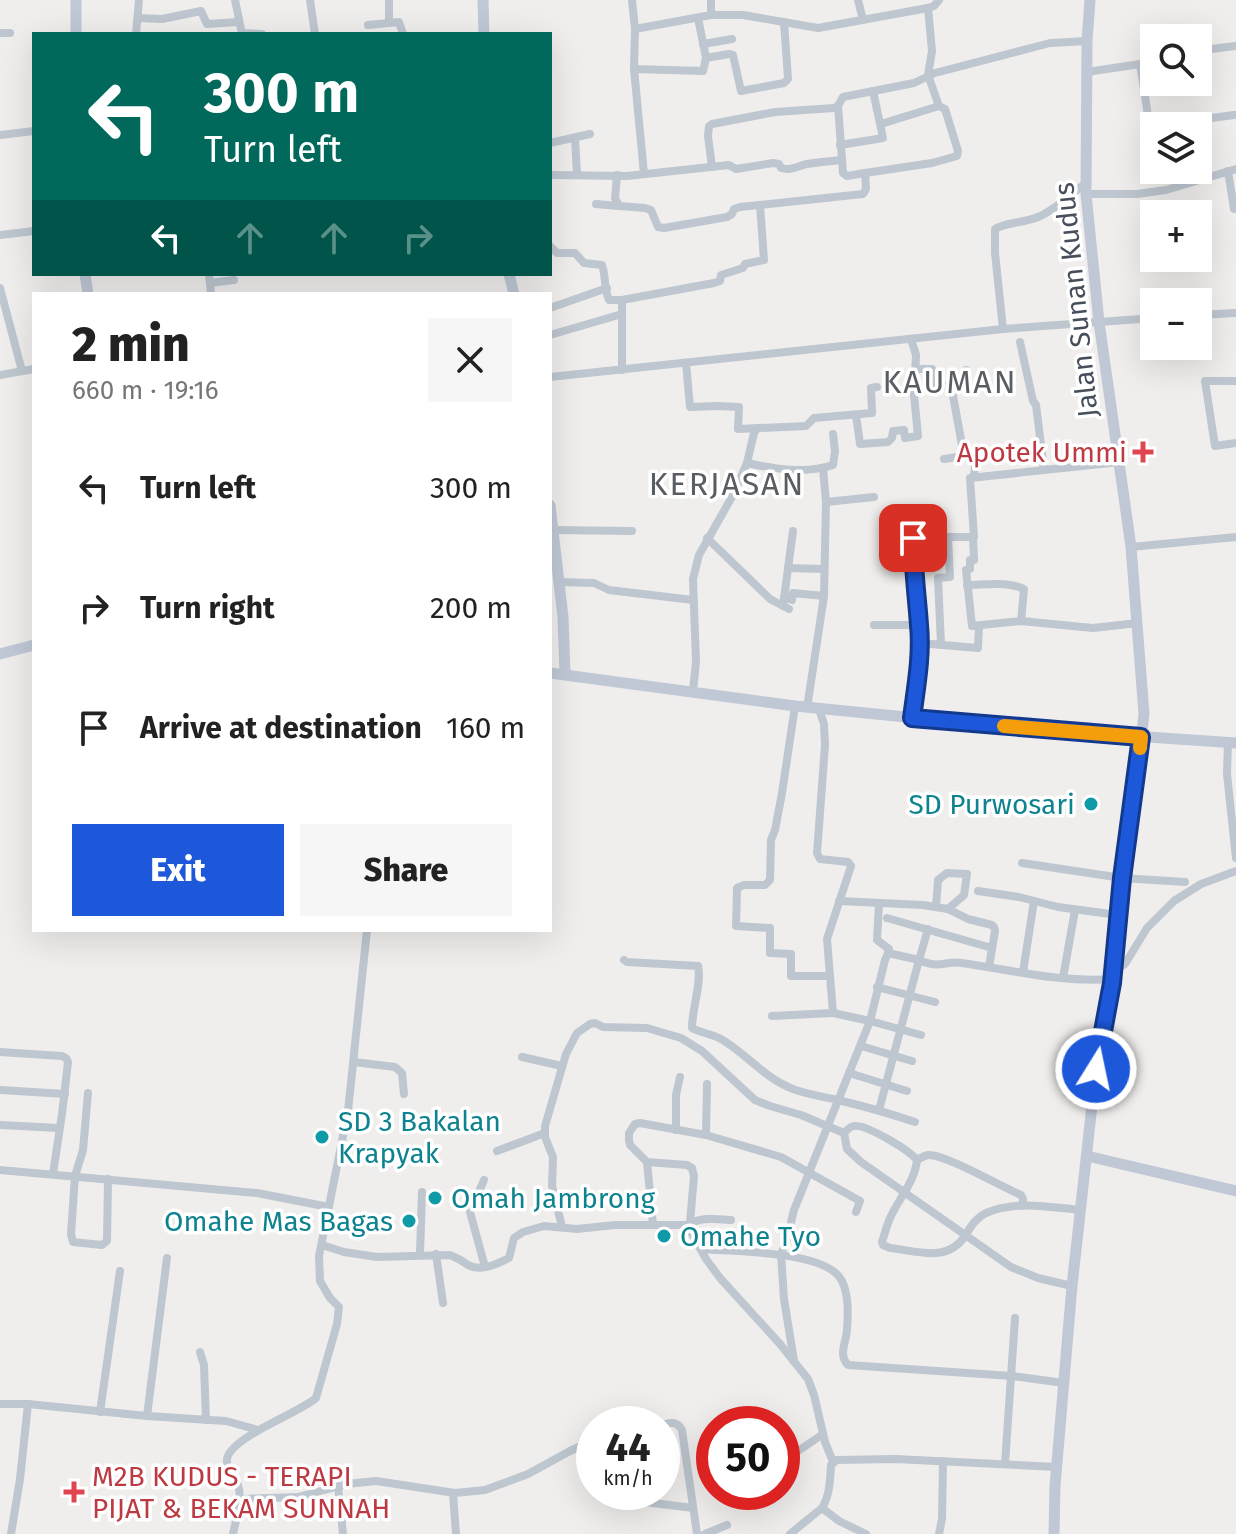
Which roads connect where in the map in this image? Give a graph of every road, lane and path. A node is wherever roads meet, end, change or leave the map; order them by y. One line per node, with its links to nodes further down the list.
1 (76, 0): 22 (main road)
2 (139, 0): 14 (street)
3 (235, 0): 17 (street)
4 (310, 0): 25 (street)
5 (389, 0): 18 (street)
6 (483, 0): 27 (main road)
7 (632, 0): 21 (street)
8 (711, 0): 13 (street)
9 (858, 0): 16 (street)
10 (939, 0): 12 (street)
11 (1090, 0): 29 (main road, Jalan Sunan Kudus)
12 (928, 8): 16 (street); 37 (street)
13 (711, 15): 15 (street); 19 (street)
14 (138, 18): 17 (street); 23 (street)
15 (698, 18): 21 (street); 30 (street)
16 (863, 20): 19 (street)
17 (239, 22): 24 (street)
18 (389, 22): 20 (street); 26 (street)
19 (784, 22): 33 (street)
20 (368, 25)
21 (635, 29): 35 (street)
22 (76, 32)
23 (136, 32)
24 (242, 32)
25 (315, 32)
26 (402, 32)
27 (484, 32)
28 (732, 39): 30 (street)
29 (1087, 41): 36 (main road, Jalan Sunan Kudus); 37 (street)
30 (703, 44): 33 (street)
31 (1236, 46): 32 (street)
32 (1212, 49)
33 (706, 58): 35 (street)
34 (1140, 64): 36 (street)
35 (634, 69): 56 (street)
36 (1087, 72): 59 (main road, Jalan Sunan Kudus)
37 (928, 75): 38 (street); 41 (street)
38 (873, 91): 40 (street); 43 (street)
39 (1145, 96): 42 (street)
40 (838, 106): 50 (street); 52 (street)
41 (939, 106): 43 (street); 54 (street)
42 (1235, 113): 44 (street)
43 (881, 124): 50 (street)
44 (1236, 126)
45 (32, 131): 47 (street)
46 (590, 134): 48 (street)
47 (0, 135)
48 (575, 138): 49 (street); 55 (street)
49 (552, 143)
50 (840, 145): 51 (street)
51 (842, 160): 52 (street); 54 (street)
52 (712, 167): 56 (street)
53 (1232, 170): 59 (street); 63 (street)
54 (865, 173): 61 (street)
55 (577, 174): 57 (street); 58 (street)
56 (644, 174): 58 (street)
57 (552, 175)
58 (617, 175): 62 (street)
59 (1086, 189): 77 (main road, Jalan Sunan Kudus); 78 (street)
60 (596, 204): 62 (street)
61 (760, 205): 62 (street); 71 (street)
62 (619, 206)
63 (1234, 209)
64 (32, 231): 65 (street)
65 (0, 235)
66 (552, 248): 70 (street)
67 (209, 278): 68 (street)
68 (234, 280)
69 (0, 288): 87 (street)
70 (607, 288): 71 (street); 72 (street)
71 (622, 300): 74 (street)
72 (552, 307)
73 (1236, 313): 75 (street)
74 (622, 314): 79 (street); 85 (street)
75 (1212, 314)
76 (1140, 319): 77 (street)
77 (1099, 322): 78 (street); 99 (main road, Jalan Sunan Kudus)
78 (1003, 329): 80 (street)
79 (552, 334)
80 (911, 339): 82 (street); 84 (street)
81 (1020, 342): 102 (street)
82 (686, 363): 85 (street); 94 (street)
83 (32, 369): 87 (street)
84 (916, 369): 91 (street); 93 (street)
85 (622, 370): 89 (street)
86 (966, 370): 91 (street)
87 (22, 371): 88 (street)
88 (0, 375)
89 (552, 377)
90 (1236, 381): 96 (street)
91 (951, 385): 97 (street)
92 (877, 387): 93 (street)
93 (856, 415): 94 (street)
94 (757, 428): 100 (street)
95 (833, 434): 101 (street)
96 (1236, 443)
97 (964, 456): 98 (street); 103 (street)
98 (944, 459)
99 (1120, 462): 102 (street); 114 (main road, Jalan Sunan Kudus)
100 (747, 463): 101 (street); 111 (street)
101 (823, 468): 105 (street)
102 (1044, 470): 103 (street)
103 (974, 477): 109 (street)
104 (874, 497): 105 (street)
105 (826, 502): 116 (street)
106 (552, 530): 107 (street); 113 (main road)
107 (632, 531)
108 (793, 531): 115 (street)
109 (973, 537): 112 (street); 118 (street)
110 (1236, 537): 114 (street)
111 (707, 538): 120 (street); 121 (street)
112 (948, 538): 125 (street); 128 (street)
113 (552, 547): 117 (main road)
114 (1131, 547): 123 (main road, Jalan Sunan Kudus)
115 (788, 568): 116 (street); 121 (street)
116 (824, 569): 119 (street)
117 (558, 582): 120 (street); 132 (main road)
118 (967, 585): 122 (street); 126 (street)
119 (824, 596): 121 (street); 134 (street)
120 (693, 600): 133 (street)
121 (785, 604)
122 (1021, 621): 123 (street); 126 (street)
123 (1138, 623): 136 (main road, Jalan Sunan Kudus)
124 (874, 625): 125 (street)
125 (919, 625): 127 (street)
126 (979, 626): 128 (street)
127 (919, 643): 128 (street); 135 (street)
128 (941, 645)
129 (32, 646): 130 (main road)
130 (0, 654)
131 (552, 673): 132 (main road)
132 (565, 674): 133 (main road)
133 (693, 691): 134 (main road)
134 (807, 708): 135 (main road); 144 (street); 160 (street)
135 (912, 718): 136 (main road)
136 (1141, 737): 137 (main road); 141 (main road, Jalan Sunan Kudus)
137 (1232, 742): 138 (street)
138 (1236, 858)
139 (1022, 863): 141 (street)
140 (1236, 871): 161 (street)
141 (1122, 878): 142 (street); 150 (main road, Jalan Sunan Kudus)
142 (1185, 882)
143 (978, 891): 145 (street)
144 (839, 901): 146 (street); 160 (street)
145 (1034, 901): 149 (street); 159 (street)
146 (879, 904): 147 (street); 155 (street)
147 (936, 907): 148 (street); 148 (street)
148 (948, 909): 154 (street)
149 (1075, 910): 150 (street); 162 (street)
150 (1118, 915): 161 (main road, Jalan Sunan Kudus)
151 (887, 918): 152 (street)
152 (928, 929): 154 (street); 157 (street)
153 (367, 932): 176 (street)
154 (992, 948): 158 (street)
155 (888, 953): 157 (street); 163 (street)
156 (624, 960): 187 (street)
157 (919, 960): 158 (street); 164 (street)
158 (989, 967): 159 (street)
159 (1023, 972): 162 (street)
160 (830, 976): 166 (street)
161 (1112, 976): 162 (street); 198 (main road, Jalan Sunan Kudus)
162 (1063, 978)
163 (877, 987): 164 (street); 168 (street)
164 (911, 995): 165 (street); 169 (street)
165 (935, 1002)
166 (833, 1013): 167 (street); 168 (street)
167 (772, 1016)
168 (870, 1021): 169 (street); 171 (street)
169 (900, 1030): 170 (street); 173 (street)
170 (921, 1035)
171 (861, 1046): 173 (street); 178 (street)
172 (0, 1052): 185 (street)
173 (894, 1054): 175 (street); 181 (street)
174 (522, 1057): 177 (street)
175 (912, 1061)
176 (354, 1062): 186 (street); 211 (street)
177 (562, 1066): 191 (street); 194 (street)
178 (849, 1073): 181 (street); 187 (street)
179 (680, 1077): 193 (street)
180 (707, 1084): 196 (street)
181 (887, 1084): 183 (street); 188 (street)
182 (0, 1090): 185 (street)
183 (907, 1091)
184 (88, 1093): 204 (street)
185 (65, 1094): 192 (street)
186 (404, 1094)
187 (838, 1100): 188 (street); 191 (street)
188 (879, 1110): 189 (street)
189 (915, 1122)
190 (0, 1125): 192 (street)
191 (827, 1127): 195 (street); 202 (street)
192 (59, 1128): 203 (street)
193 (676, 1130): 196 (street); 200 (street)
194 (545, 1133): 197 (street); 217 (street)
195 (844, 1133): 199 (street); 209 (street)
196 (706, 1135): 202 (street)
197 (497, 1151)
198 (1087, 1156): 207 (main road); 212 (main road, Jalan Sunan Kudus)
199 (917, 1160): 209 (street); 210 (street)
200 (647, 1162): 215 (street); 216 (street)
201 (0, 1170): 203 (street)
202 (809, 1173): 213 (street); 223 (street)
203 (53, 1174): 204 (street)
204 (75, 1176): 205 (street); 205 (street)
205 (108, 1179): 211 (street)
206 (484, 1180): 225 (street)
207 (1236, 1191)
208 (422, 1192): 221 (street)
209 (906, 1192): 218 (street); 218 (street)
210 (1023, 1205): 212 (street); 218 (street)
211 (329, 1207): 219 (street)
212 (1080, 1210): 227 (main road, Jalan Sunan Kudus)
213 (856, 1212)
214 (731, 1220): 215 (street)
215 (689, 1224): 216 (street); 220 (street)
216 (653, 1225): 217 (street)
217 (562, 1227): 225 (street)
218 (966, 1235): 227 (street)
219 (322, 1245): 221 (street); 240 (street)
220 (701, 1249): 223 (street); 231 (street)
221 (420, 1254): 222 (street)
222 (436, 1254): 225 (street); 228 (street)
223 (781, 1254): 231 (street); 232 (street)
224 (167, 1258): 237 (street)
225 (485, 1267)
226 (120, 1271): 236 (street)
227 (1072, 1286): 233 (main road, Jalan Sunan Kudus)
228 (443, 1303)
229 (1015, 1318): 232 (street)
230 (200, 1352): 238 (street)
231 (794, 1362): 241 (street)
232 (1012, 1376): 233 (street); 246 (street)
233 (1064, 1383): 247 (main road, Jalan Sunan Kudus)
234 (0, 1404): 235 (street)
235 (28, 1404): 236 (street); 257 (street)
236 (100, 1412): 237 (street)
237 (147, 1416): 238 (street)
238 (206, 1420): 240 (street)
239 (680, 1427): 253 (street)
240 (258, 1430): 250 (street)
241 (823, 1434): 243 (street); 245 (street)
242 (576, 1449): 249 (street)
243 (800, 1450)
244 (943, 1461): 245 (street); 246 (street); 265 (street)
245 (833, 1462): 254 (street)
246 (1005, 1464): 247 (street)
247 (1057, 1467): 266 (main road, Jalan Sunan Kudus)
248 (338, 1486): 249 (street); 250 (street); 259 (street)
249 (453, 1493): 260 (street)
250 (240, 1499): 255 (street)
251 (206, 1506): 255 (street)
252 (680, 1506): 253 (street)
253 (693, 1508): 261 (street)
254 (822, 1508): 263 (street); 264 (street)
255 (238, 1511): 258 (street)
256 (727, 1525): 262 (street)
257 (11, 1534)
258 (233, 1534)
259 (343, 1534)
260 (456, 1534)
261 (697, 1534)
262 (705, 1534)
263 (790, 1534)
264 (866, 1534)
265 (939, 1534)
266 (1054, 1534)

